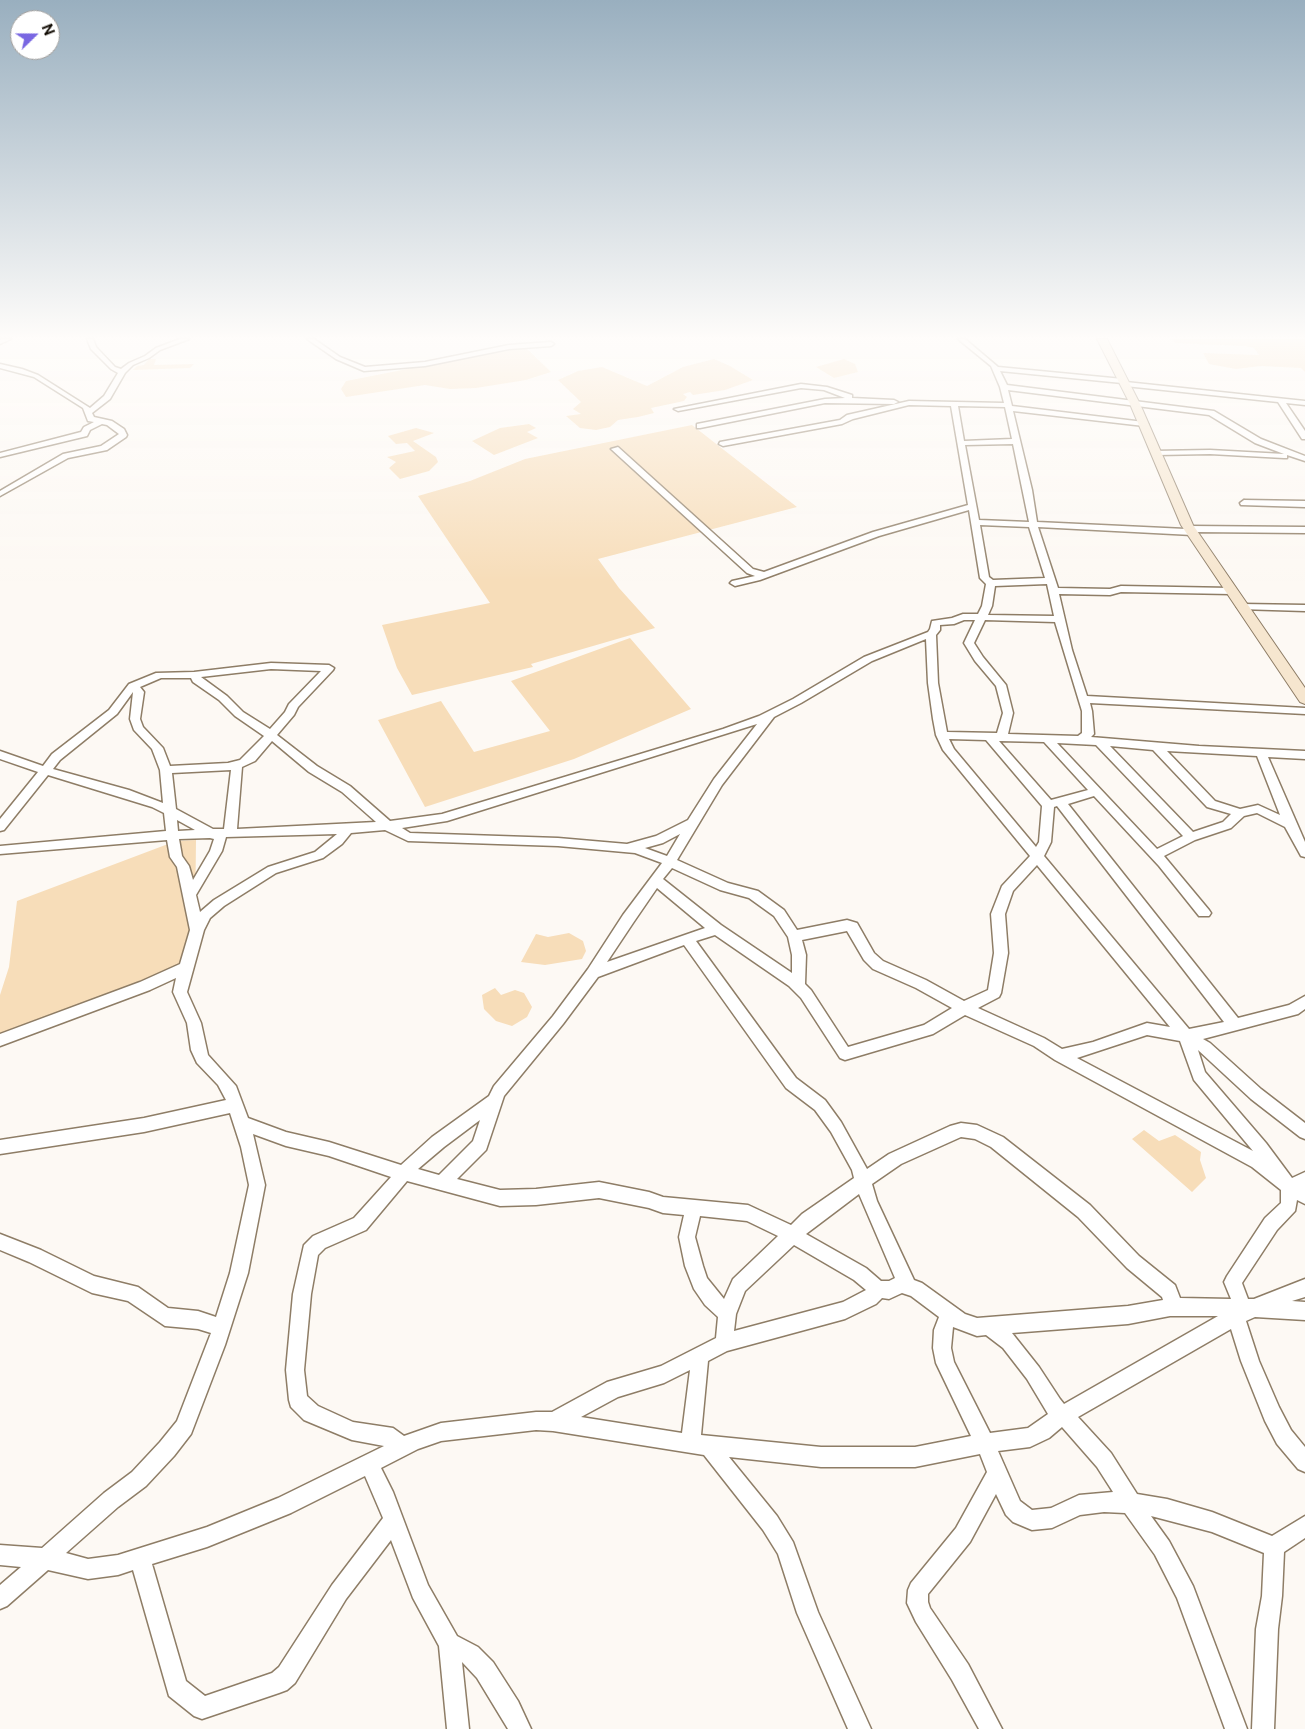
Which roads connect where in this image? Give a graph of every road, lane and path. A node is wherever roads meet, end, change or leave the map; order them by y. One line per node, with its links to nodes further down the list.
1 (93, 420): 10 (street)
2 (732, 420): 12 (street)
3 (846, 420): 16 (street)
4 (957, 420): 15 (street)
5 (1012, 420): 14 (street)
6 (1112, 420): 11 (street)
7 (1142, 420): 11 (street)
8 (1222, 420): 20 (street)
9 (1294, 420): 13 (street)
10 (99, 422): 19 (street); 22 (street)
11 (1144, 424): 18 (street)
12 (700, 426)
13 (1305, 436)
14 (1017, 440): 15 (street); 27 (street)
15 (961, 442): 25 (street)
16 (723, 444)
17 (615, 449): 30 (street)
18 (1157, 453): 20 (street); 29 (street)
19 (0, 455)
20 (1295, 456): 21 (street)
21 (1305, 458)
22 (0, 494)
23 (1244, 504): 24 (street)
24 (1305, 504)
25 (972, 506): 26 (street); 30 (street)
26 (975, 522): 27 (street); 33 (street)
27 (1034, 526): 29 (street); 31 (street)
28 (1305, 530): 29 (street)
29 (1191, 531): 35 (street)
30 (763, 575): 32 (street)
31 (1050, 581): 33 (street); 34 (street)
32 (735, 583)
33 (991, 583): 38 (street)
34 (1054, 591): 35 (street); 39 (street)
35 (1231, 591): 36 (street)
36 (1242, 606): 37 (street); 44 (street)
37 (1305, 608)
38 (981, 617): 39 (street); 40 (street); 50 (street)
39 (1059, 619): 43 (street)
40 (931, 634): 46 (street); 47 (street)
41 (194, 675): 42 (street); 48 (street); 48 (street)
42 (133, 686): 59 (street); 60 (street)
43 (1083, 699): 45 (street); 52 (street)
44 (1305, 699)
45 (1305, 711)
46 (770, 714): 65 (street); 67 (street)
47 (942, 735): 49 (street); 77 (street)
48 (270, 736): 58 (street); 67 (street)
49 (990, 736): 50 (street); 62 (street)
50 (1002, 737): 51 (street)
51 (1047, 739): 52 (street); 61 (street)
52 (1081, 740): 53 (street)
53 (1100, 742): 54 (street); 72 (street)
54 (1156, 746): 55 (street); 64 (street)
55 (1261, 753): 57 (street); 66 (street)
56 (0, 754): 59 (street)
57 (1305, 755)
58 (237, 766): 60 (street); 70 (street)
59 (45, 770): 63 (street); 68 (street)
60 (166, 770): 63 (street)
61 (1095, 792): 62 (street); 76 (street)
62 (1054, 804): 77 (street); 91 (street)
63 (168, 811): 70 (street); 71 (street)
64 (1240, 813): 66 (street); 72 (street)
65 (692, 822): 73 (street); 78 (street)
66 (1290, 824): 75 (street)
67 (388, 826): 69 (street); 73 (street)
68 (0, 827)
69 (347, 830): 70 (street); 83 (street)
70 (221, 834): 71 (street); 80 (street)
71 (172, 835): 74 (street); 80 (street)
72 (1191, 837): 76 (street)
73 (624, 847): 78 (street)
74 (0, 850)
75 (1305, 853)
76 (1155, 855): 81 (street)
77 (1038, 856): 90 (street); 92 (street)
78 (670, 862): 79 (street); 84 (street)
79 (657, 881): 82 (street); 87 (street)
80 (190, 896): 83 (street)
81 (1204, 913)
82 (716, 929): 85 (street); 88 (street)
83 (197, 930): 86 (street)
84 (794, 936): 88 (street); 90 (street)
85 (687, 940): 87 (street); 102 (street)
86 (186, 967): 93 (street); 96 (street)
87 (593, 973): 95 (street)
88 (798, 985): 90 (street)
89 (1305, 1002): 91 (street)
90 (964, 1008): 94 (street)
91 (1235, 1025): 92 (street)
92 (1186, 1036): 94 (street); 98 (street); 104 (street)
93 (0, 1040)
94 (1060, 1056): 104 (street)
95 (494, 1101): 100 (street); 103 (street)
96 (236, 1105): 97 (street); 99 (street)
97 (241, 1123): 100 (street); 118 (street)
98 (1305, 1132)
99 (0, 1147)
100 (403, 1173): 103 (street); 125 (street)
101 (1305, 1179): 104 (street)
102 (864, 1180): 107 (street); 109 (street); 112 (street)
103 (443, 1182): 106 (street)
104 (1289, 1187): 105 (street); 113 (street)
105 (1305, 1196)
106 (694, 1208): 107 (street); 115 (street)
107 (793, 1235): 111 (street); 115 (street)
108 (0, 1242): 118 (street)
109 (908, 1286): 111 (street); 116 (street)
110 (1305, 1288): 113 (street)
111 (878, 1289): 119 (street)
112 (1170, 1307): 113 (street); 117 (street)
113 (1246, 1311): 114 (street); 121 (street); 126 (street)
114 (1305, 1311)
115 (727, 1314): 119 (street)
116 (949, 1314): 117 (street); 123 (street)
117 (990, 1327): 121 (street)
118 (221, 1328): 134 (street)
119 (724, 1343): 120 (street)
120 (699, 1356): 122 (street); 124 (street)
121 (1063, 1415): 123 (street); 129 (street)
122 (553, 1422): 124 (street); 125 (street)
123 (985, 1443): 124 (street); 128 (street)
124 (700, 1445): 140 (street)
125 (399, 1449): 127 (street)
126 (1305, 1462)
127 (369, 1464): 130 (street); 135 (street)
128 (997, 1473): 129 (street); 141 (street)
129 (1131, 1503): 132 (street); 142 (street)
130 (393, 1522): 135 (street); 137 (street)
131 (1305, 1526): 132 (street)
132 (1274, 1547): 143 (street)
133 (0, 1555): 134 (street)
134 (48, 1558): 135 (street); 136 (street)
135 (140, 1558)
136 (0, 1599)
137 (449, 1644): 138 (street); 139 (street)
138 (458, 1729)
139 (520, 1729)
140 (860, 1729)
141 (991, 1729)
142 (1236, 1729)
143 (1263, 1729)

